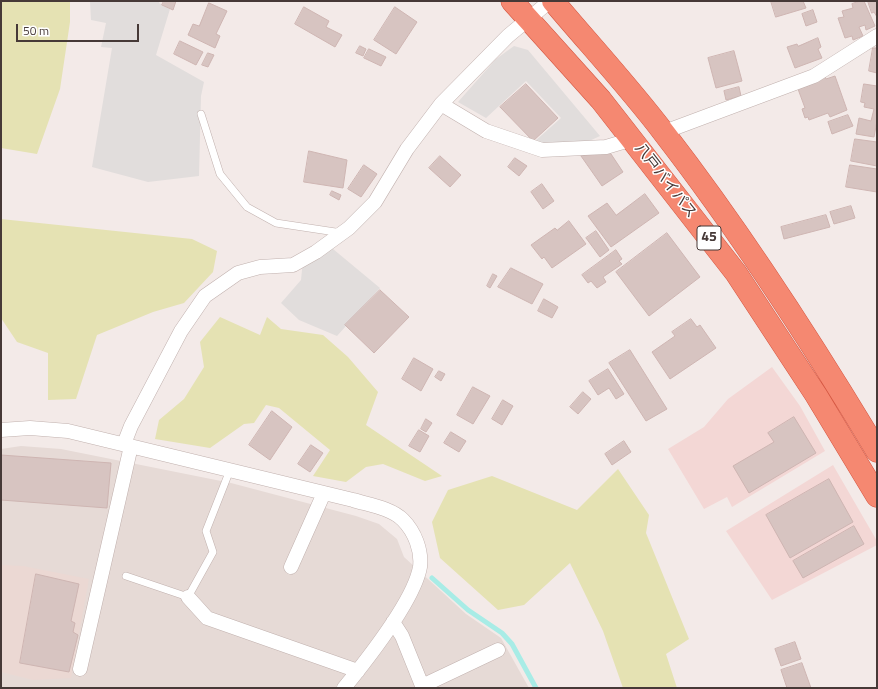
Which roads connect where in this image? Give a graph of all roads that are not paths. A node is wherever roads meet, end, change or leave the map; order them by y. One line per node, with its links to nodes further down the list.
1 (512, 1): 3 (highway, 八戸バイパス / 45)
2 (552, 1): 3 (street); 7 (highway, 八戸バイパス / 45)
3 (528, 18): 5 (street); 8 (highway, 八戸バイパス / 45)
4 (877, 36): 7 (street)
5 (441, 104): 8 (street); 9 (street)
6 (201, 114): 9 (lane)
7 (664, 132): 12 (highway, 八戸バイパス / 45)
8 (632, 139): 15 (highway, 八戸バイパス / 45)
9 (342, 233): 11 (street)
10 (1, 430): 11 (street)
11 (127, 445): 13 (street); 21 (street)
12 (877, 451)
13 (230, 470): 14 (street); 18 (lane)
14 (324, 493): 16 (street); 19 (street)
15 (877, 496)
16 (291, 567)
17 (126, 576): 18 (lane)
18 (188, 597): 22 (street)
19 (393, 622): 22 (street); 23 (street)
20 (498, 650): 23 (street)
21 (80, 669)
22 (358, 671): 24 (street)
23 (422, 687)
24 (344, 688)

